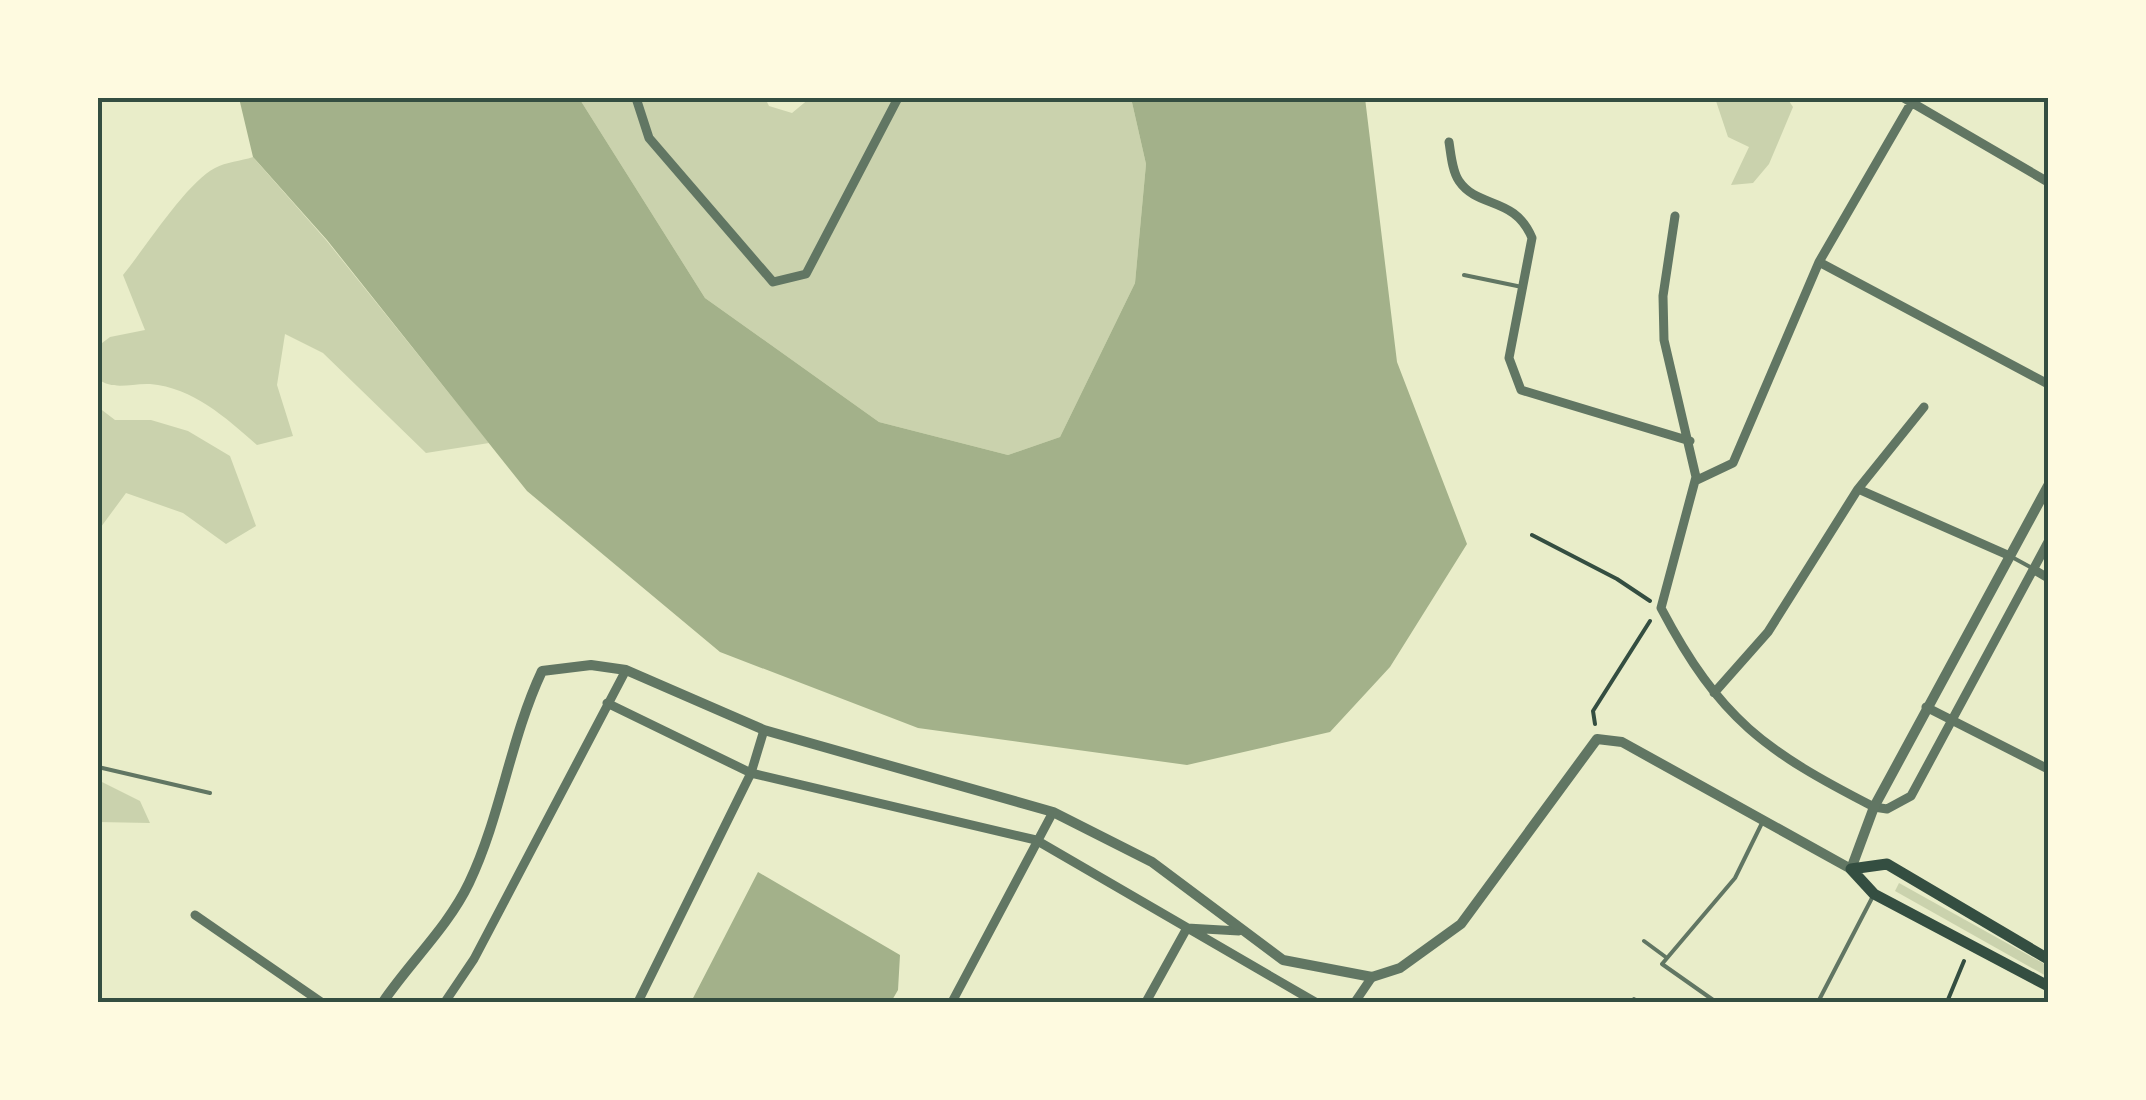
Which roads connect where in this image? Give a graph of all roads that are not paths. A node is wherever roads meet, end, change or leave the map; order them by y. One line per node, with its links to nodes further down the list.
1 (636, 98): 2 (street)
2 (898, 98)
3 (1910, 100): 5 (street); 7 (street)
4 (1448, 142): 9 (street)
5 (2048, 182)
6 (1674, 216): 12 (street)
7 (1820, 262): 10 (street); 13 (street)
8 (1464, 275): 9 (lane)
9 (1522, 287): 12 (street)
10 (2048, 384)
11 (1924, 407): 15 (street)
12 (1690, 442): 13 (street)
13 (1695, 481): 21 (street)
14 (2048, 486): 17 (street)
15 (1858, 489): 17 (street); 21 (street)
16 (2048, 542): 18 (street)
17 (2010, 556): 18 (lane); 23 (street)
18 (2034, 569): 19 (street); 24 (street)
19 (2048, 578)
20 (626, 670): 22 (street); 25 (street); 45 (street)
21 (1714, 693): 30 (street)
22 (608, 703): 28 (street); 46 (street)
23 (1926, 708): 24 (street); 30 (street)
24 (1954, 718): 27 (street); 30 (street)
25 (764, 730): 28 (street); 31 (street)
26 (98, 767): 29 (lane)
27 (2048, 769)
28 (752, 773): 33 (street); 47 (street)
29 (210, 793)
30 (1874, 807): 34 (street)
31 (1053, 812): 33 (street); 38 (street)
32 (1764, 819): 34 (street); 40 (lane); 42 (street)
33 (1036, 840): 37 (street); 48 (street)
34 (1851, 869): 35 (main road); 41 (main road)
35 (1874, 894): 43 (main road); 53 (lane)
36 (195, 915): 44 (street)
37 (1187, 928): 38 (street); 49 (street); 50 (street)
38 (1239, 931): 42 (street)
39 (1644, 942): 40 (lane)
40 (1668, 958): 52 (lane)
41 (2048, 958)
42 (1372, 977): 51 (street)
43 (2048, 986)
44 (321, 1002)
45 (383, 1002)
46 (445, 1002)
47 (638, 1002)
48 (952, 1002)
49 (1146, 1002)
50 (1315, 1002)
51 (1355, 1002)
52 (1716, 1002)
53 (1818, 1002)

